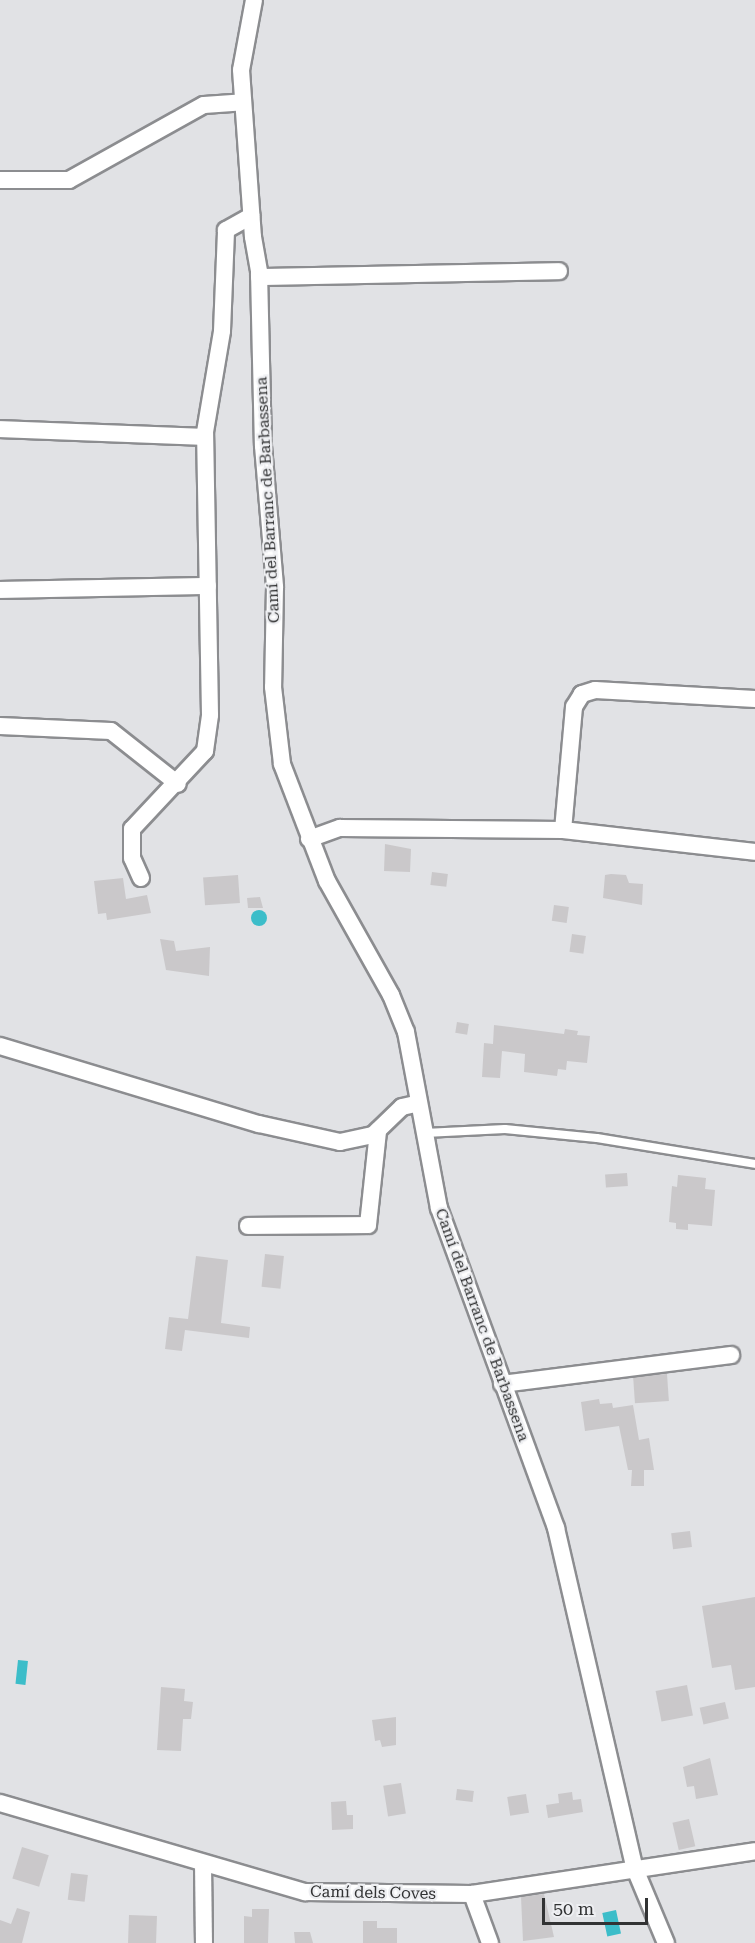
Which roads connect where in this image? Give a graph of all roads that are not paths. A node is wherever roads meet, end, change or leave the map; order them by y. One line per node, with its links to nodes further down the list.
1 (254, 0): 2 (street, Camí del Barranc de Barbassena)
2 (243, 102): 3 (street); 4 (street, Camí del Barranc de Barbassena)
3 (0, 180)
4 (252, 216): 6 (street, Camí del Barranc de Barbassena); 8 (street)
5 (559, 271): 6 (street)
6 (259, 277): 15 (street, Camí del Barranc de Barbassena)
7 (0, 429): 8 (street)
8 (205, 437): 9 (street)
9 (208, 586): 10 (street); 13 (street)
10 (0, 590)
11 (755, 699): 14 (street)
12 (0, 726): 13 (street)
13 (178, 784): 17 (street)
14 (563, 830): 15 (street); 16 (street)
15 (309, 839): 19 (street, Camí del Barranc de Barbassena)
16 (755, 852)
17 (141, 878)
18 (0, 1046): 20 (street)
19 (419, 1103): 20 (street); 21 (street, Camí del Barranc de Barbassena)
20 (378, 1131): 23 (street)
21 (425, 1133): 22 (lane); 25 (street, Camí del Barranc de Barbassena)
22 (755, 1164)
23 (248, 1226)
24 (731, 1355): 25 (street)
25 (502, 1384): 29 (street, Camí del Barranc de Barbassena)
26 (1, 1807): 28 (street, Camí dels Coves)
27 (755, 1851): 29 (street, Camí dels Coves)
28 (203, 1863): 30 (street, Camí dels Coves); 31 (street)
29 (635, 1869): 30 (street, Camí dels Coves); 33 (street, Camí del Barranc de Barbassena)
30 (472, 1894): 32 (street)
31 (204, 1943)
32 (490, 1943)
33 (666, 1943)

